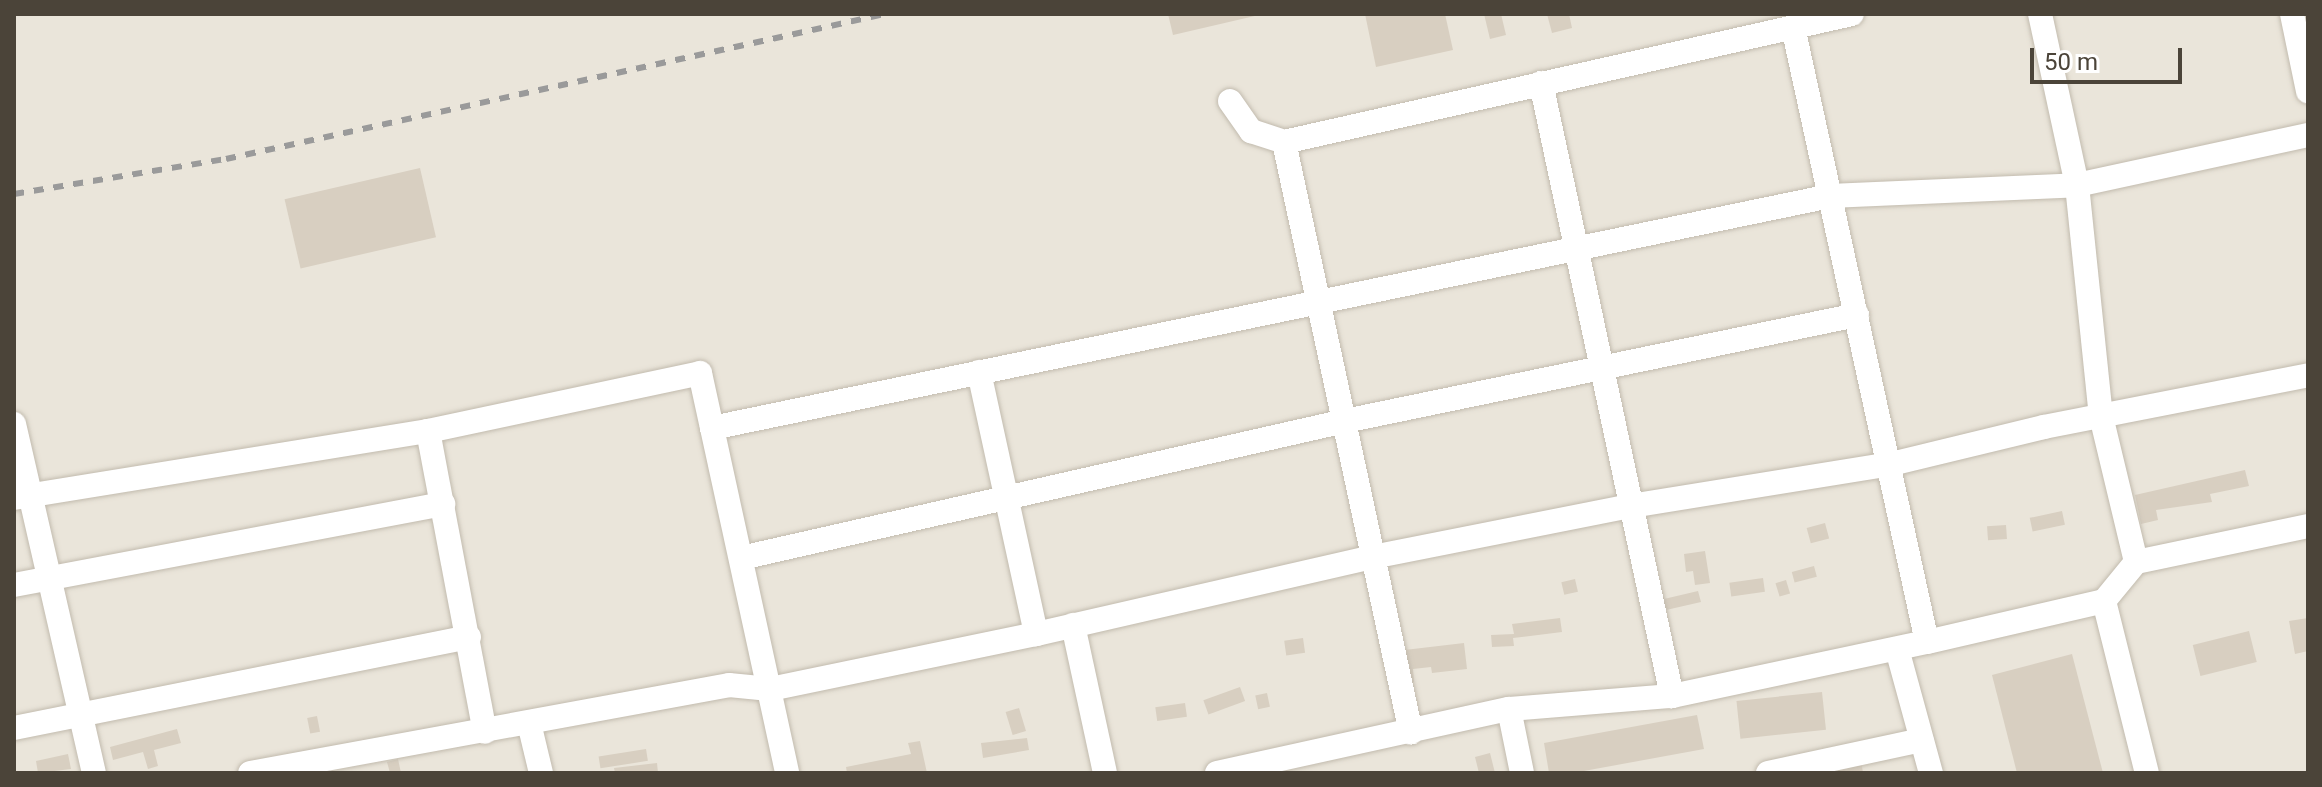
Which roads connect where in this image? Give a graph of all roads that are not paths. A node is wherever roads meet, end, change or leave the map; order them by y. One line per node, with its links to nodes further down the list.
1 (1852, 14): 4 (street)
2 (2040, 14): 10 (street)
3 (2292, 14): 6 (street)
4 (1793, 27): 5 (street); 11 (street)
5 (1541, 83): 9 (street); 12 (street)
6 (2308, 91)
7 (1230, 101): 9 (street)
8 (2308, 135): 10 (street)
9 (1284, 142): 13 (street)
10 (2077, 185): 11 (street); 18 (street)
11 (1830, 196): 12 (street); 14 (street)
12 (1575, 251): 13 (street); 15 (street)
13 (1320, 303): 16 (street); 19 (street)
14 (1857, 315): 15 (street); 23 (street)
15 (1601, 366): 19 (street); 27 (street)
16 (979, 372): 21 (street); 25 (street)
17 (2308, 375): 18 (street)
18 (2101, 416): 23 (street); 31 (street)
19 (1345, 421): 25 (street); 29 (street)
20 (14, 424): 24 (street)
21 (712, 428): 22 (street); 30 (street)
22 (428, 431): 24 (street); 26 (street)
23 (1891, 464): 27 (street); 38 (street)
24 (22, 496): 32 (street)
25 (1007, 497): 30 (street); 36 (street)
26 (443, 504): 32 (street); 37 (street)
27 (1631, 506): 29 (street); 41 (street)
28 (2308, 526): 31 (street)
29 (1373, 557): 35 (street); 47 (street)
30 (741, 558): 40 (street)
31 (2136, 562): 34 (street)
32 (49, 578): 33 (street); 43 (street)
33 (14, 585)
34 (2104, 601): 38 (street); 60 (street)
35 (1073, 625): 36 (street); 55 (street)
36 (1036, 634): 40 (street)
37 (469, 637): 43 (street); 46 (street)
38 (1927, 642): 39 (street)
39 (1897, 649): 41 (street); 48 (street)
40 (770, 689): 44 (street); 54 (street)
41 (1672, 696): 42 (street)
42 (1509, 709): 47 (street); 57 (street)
43 (81, 714): 45 (street); 51 (street)
44 (529, 723): 46 (street); 53 (street)
45 (14, 728)
46 (485, 732): 52 (street)
47 (1411, 733): 49 (street)
48 (1922, 740): 50 (street); 59 (street)
49 (1325, 763): 56 (street)
50 (1848, 764): 58 (street)
51 (94, 773)
52 (250, 773)
53 (541, 773)
54 (787, 773)
55 (1105, 773)
56 (1217, 773)
57 (1522, 773)
58 (1768, 773)
59 (1931, 773)
60 (2147, 773)

